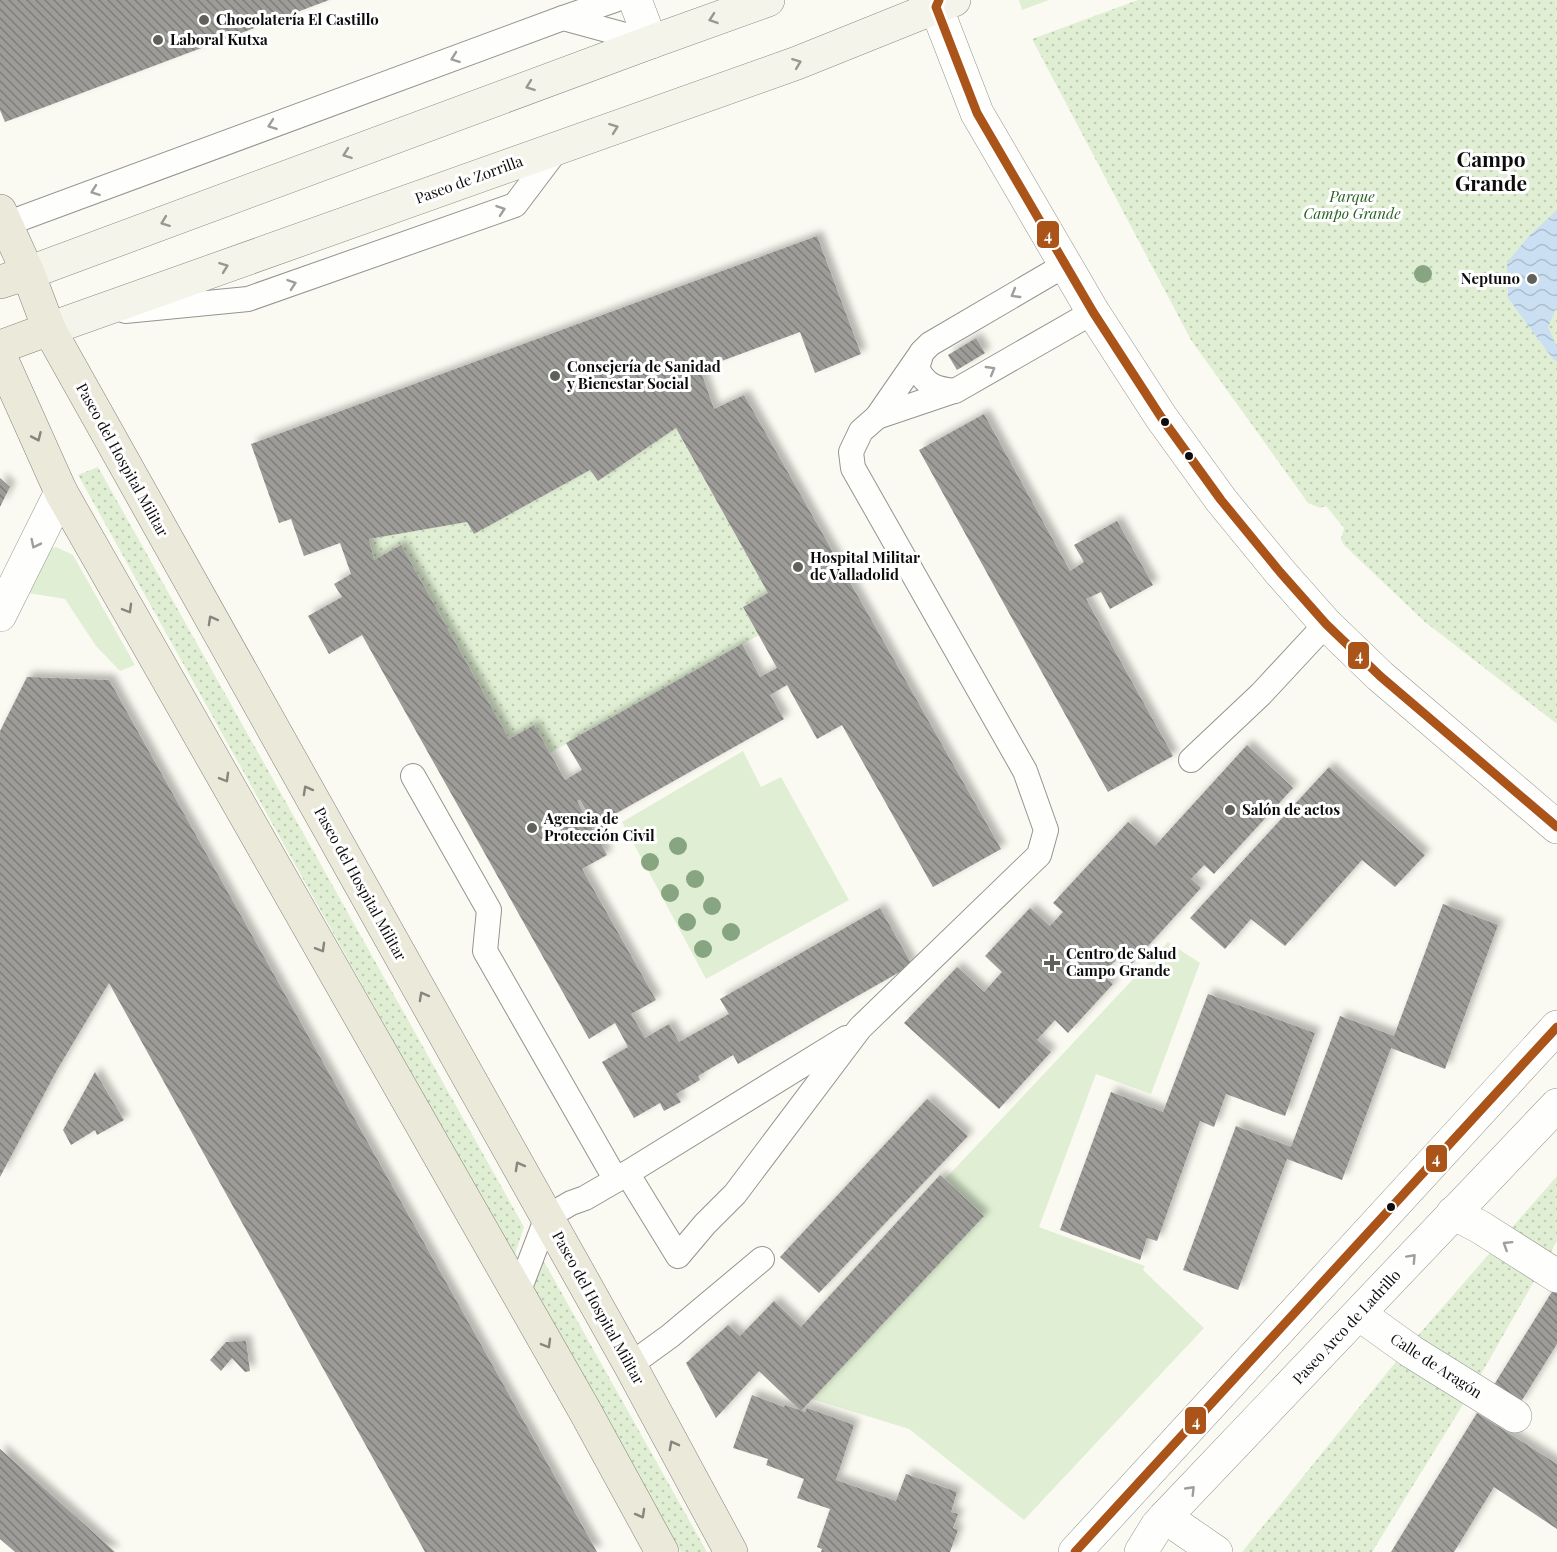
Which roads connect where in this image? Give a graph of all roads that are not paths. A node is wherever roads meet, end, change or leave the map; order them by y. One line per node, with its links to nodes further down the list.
1 (615, 0): 5 (lane)
2 (635, 0): 6 (street)
3 (768, 0): 6 (main road, one-way to 6)
4 (943, 2): 8 (street); 11 (main road, Paseo de Zorrilla, one-way to 4)
5 (563, 18): 6 (lane); 7 (lane, one-way to 7)
6 (651, 42): 9 (main road, one-way to 9)
7 (3, 218): 9 (main road, Paseo del Hospital Militar)
8 (1065, 265): 10 (street); 13 (lane, one-way to 13)
9 (14, 278): 11 (main road, Paseo del Hospital Militar)
10 (1093, 312): 15 (lane, one-way to 10); 19 (street)
11 (49, 329): 12 (main road, Paseo de Zorrilla); 28 (main road, Paseo del Hospital Militar, one-way to 11)
12 (0, 347)
13 (922, 352): 15 (lane); 16 (lane)
14 (4, 376): 17 (main road, one-way to 17)
15 (955, 391): 16 (lane)
16 (877, 417): 24 (lane)
17 (61, 492): 18 (street, one-way to 18); 31 (main road, one-way to 31)
18 (0, 615)
19 (1326, 624): 20 (lane); 22 (street)
20 (1191, 760)
21 (413, 776): 26 (lane)
22 (1557, 827)
23 (1557, 1027): 38 (street)
24 (860, 1028): 26 (lane); 26 (lane)
25 (1557, 1105): 27 (street, Paseo Arco de Ladrillo)
26 (622, 1176): 28 (lane)
27 (1453, 1213): 30 (street, one-way to 27); 32 (street, Paseo Arco de Ladrillo, one-way to 27)
28 (548, 1217): 31 (lane); 33 (main road, Paseo del Hospital Militar)
29 (762, 1259): 33 (lane)
30 (1557, 1276)
31 (518, 1293): 36 (main road, one-way to 36)
32 (1359, 1314): 34 (street, Calle de Aragón); 35 (street, Paseo Arco de Ladrillo, one-way to 32)
33 (630, 1365): 37 (main road, Paseo del Hospital Militar, one-way to 33)
34 (1515, 1416)
35 (1165, 1517): 39 (street, Paseo Arco de Ladrillo); 40 (street)
36 (662, 1552)
37 (731, 1552)
38 (1074, 1552)
39 (1141, 1552)
40 (1216, 1552)

